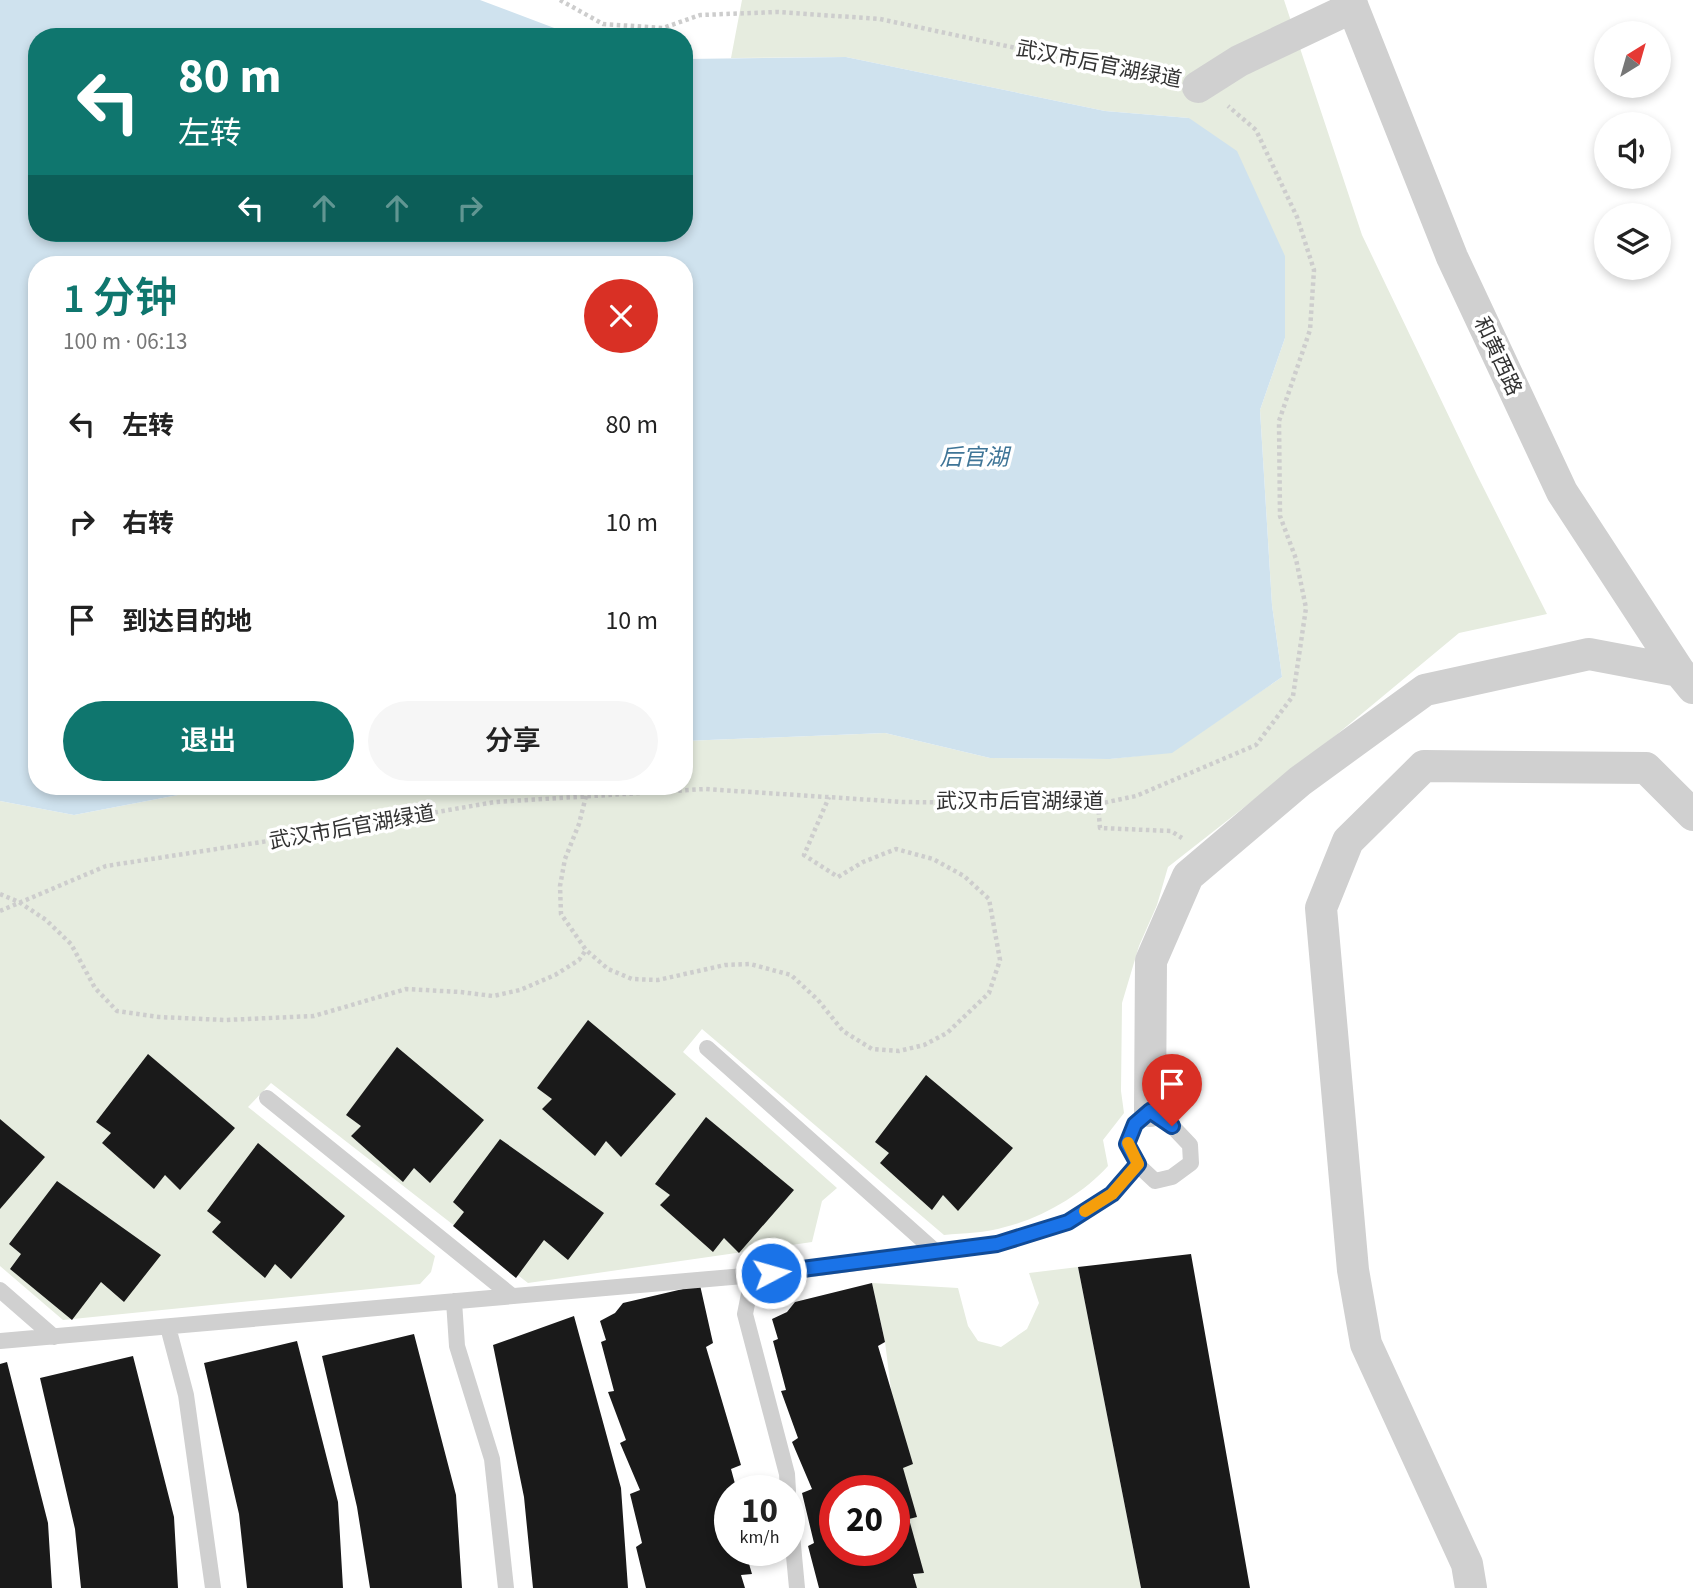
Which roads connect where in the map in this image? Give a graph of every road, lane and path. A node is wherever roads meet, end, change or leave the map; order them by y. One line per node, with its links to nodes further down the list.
1 (560, 0): 3 (path, 武汉市后官湖绿道)
2 (1351, 3): 3 (street); 4 (street, 和黄西路)
3 (1198, 87): 9 (path, 武汉市后官湖绿道)
4 (1686, 679): 11 (street)
5 (693, 790): 8 (path, 武汉市后官湖绿道)
6 (603, 795): 7 (path, 武汉市后官湖绿道)
7 (586, 796): 13 (path, 武汉市后官湖绿道); 15 (path)
8 (828, 797): 9 (path, 武汉市后官湖绿道); 15 (path)
9 (1098, 804): 11 (path)
10 (1693, 815): 33 (street)
11 (1213, 856): 18 (street)
12 (0, 894): 13 (path)
13 (19, 902): 14 (path, 武汉市后官湖绿道); 15 (path)
14 (0, 911)
15 (586, 950)
16 (708, 1048): 20 (lane)
17 (267, 1098): 23 (lane)
18 (1150, 1111): 19 (lane); 19 (lane)
19 (1138, 1164): 20 (lane)
20 (936, 1252): 21 (lane)
21 (753, 1274): 23 (lane); 28 (lane)
22 (0, 1290): 26 (lane)
23 (512, 1296): 24 (lane)
24 (454, 1301): 25 (lane); 31 (lane)
25 (168, 1326): 26 (lane); 30 (lane)
26 (54, 1337): 27 (lane)
27 (0, 1341)
28 (787, 1475)
29 (795, 1566): 32 (lane)
30 (213, 1588)
31 (506, 1588)
32 (797, 1588)
33 (1471, 1588)

